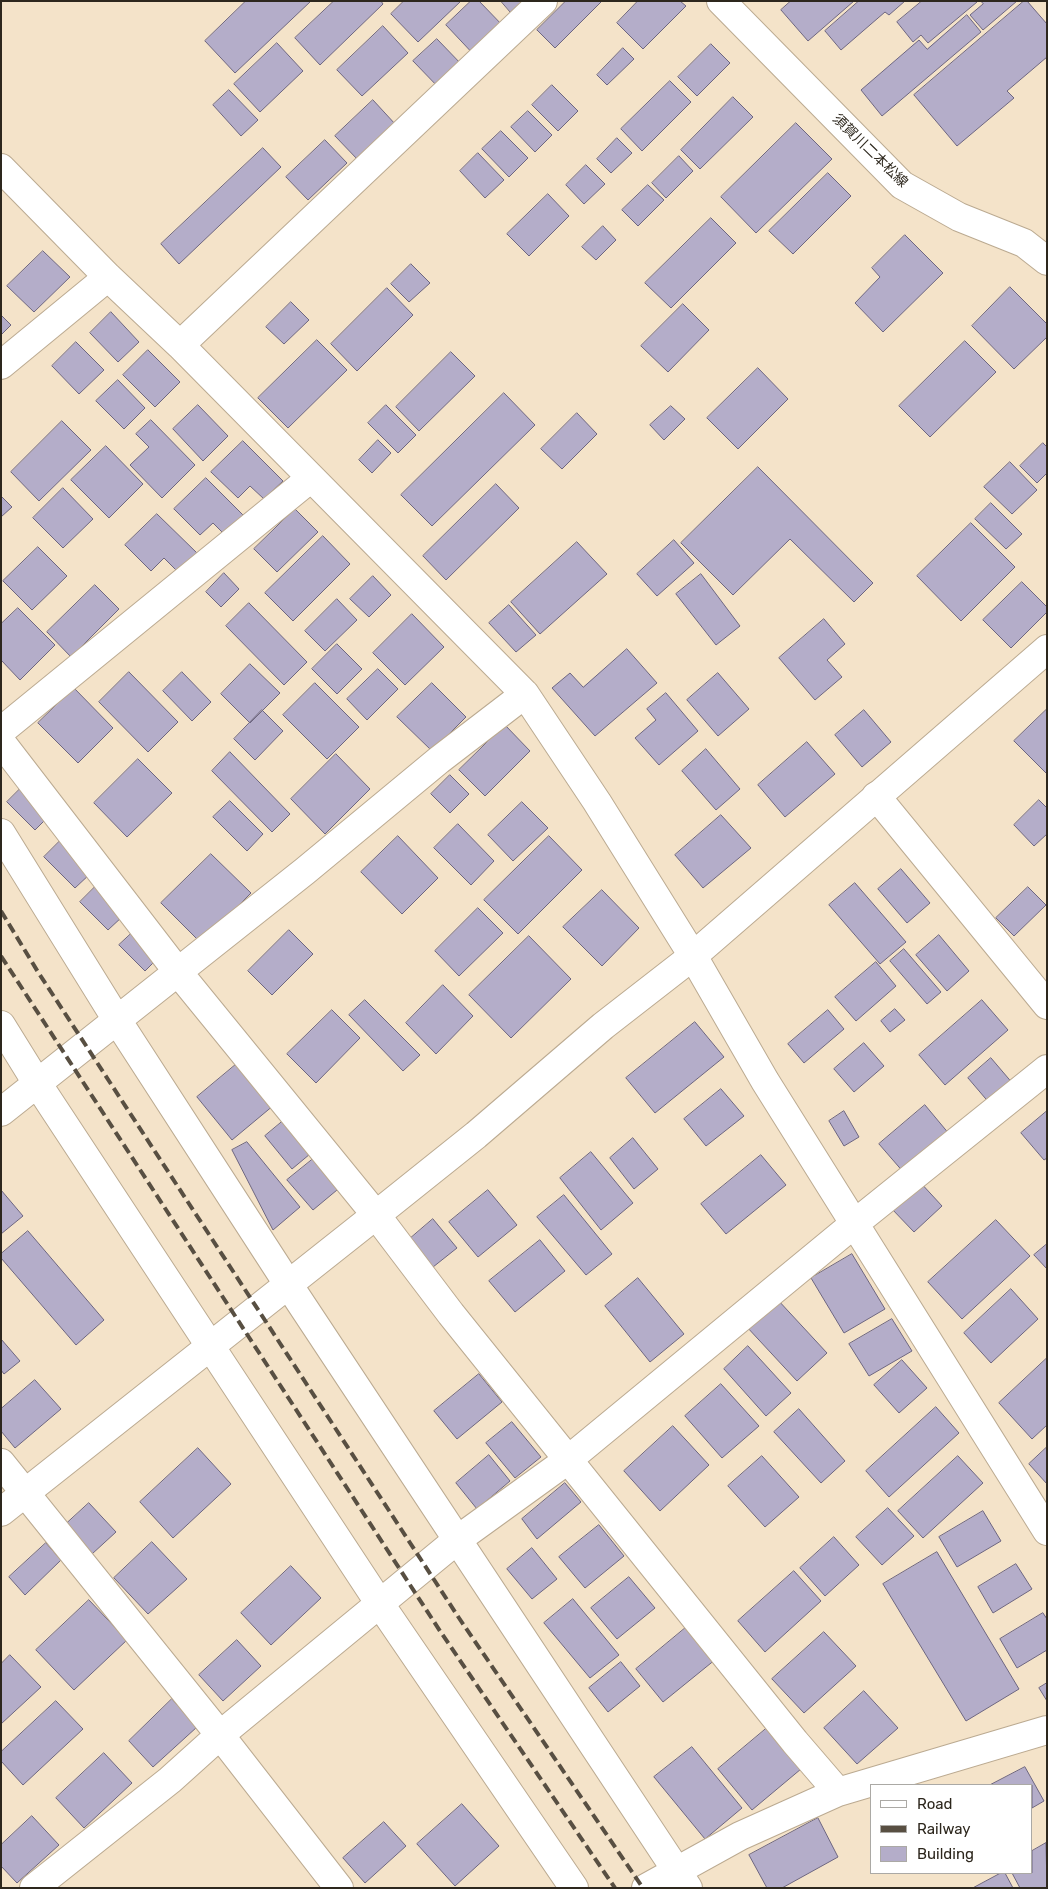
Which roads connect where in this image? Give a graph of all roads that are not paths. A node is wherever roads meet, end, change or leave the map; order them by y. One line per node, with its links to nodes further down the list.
1 (543, 1): 6 (street)
2 (721, 1): 4 (street, 須賀川二本松線)
3 (1, 168): 5 (street)
4 (1047, 261)
5 (108, 277): 6 (street); 7 (street)
6 (180, 345): 8 (street)
7 (1, 365)
8 (311, 478): 10 (street); 11 (street)
9 (1047, 649): 13 (street)
10 (526, 694): 15 (street); 16 (street)
11 (1, 731)
12 (1, 742): 16 (street)
13 (876, 796): 15 (street); 17 (street)
14 (1, 833): 18 (street)
15 (693, 956): 23 (street); 24 (street)
16 (178, 972): 18 (street); 23 (street)
17 (1047, 1006)
18 (117, 1020): 21 (street); 25 (street)
19 (1, 1025): 21 (street)
20 (1047, 1069): 24 (street)
21 (37, 1083): 22 (street); 26 (street)
22 (1, 1112)
23 (376, 1215): 25 (street); 27 (street)
24 (854, 1224): 27 (street); 31 (street)
25 (288, 1284): 26 (street); 32 (street)
26 (210, 1346): 29 (street); 33 (street)
27 (569, 1459): 32 (street); 36 (street)
28 (1, 1463): 29 (street)
29 (26, 1493): 30 (street); 35 (street)
30 (1, 1512)
31 (1047, 1531)
32 (458, 1540): 33 (street); 37 (street)
33 (380, 1604): 35 (street); 40 (street)
34 (1047, 1730): 36 (street)
35 (220, 1735): 38 (street); 39 (street)
36 (838, 1792): 37 (street)
37 (682, 1879): 41 (street)
38 (34, 1888)
39 (339, 1888)
40 (574, 1888)
41 (646, 1888)

